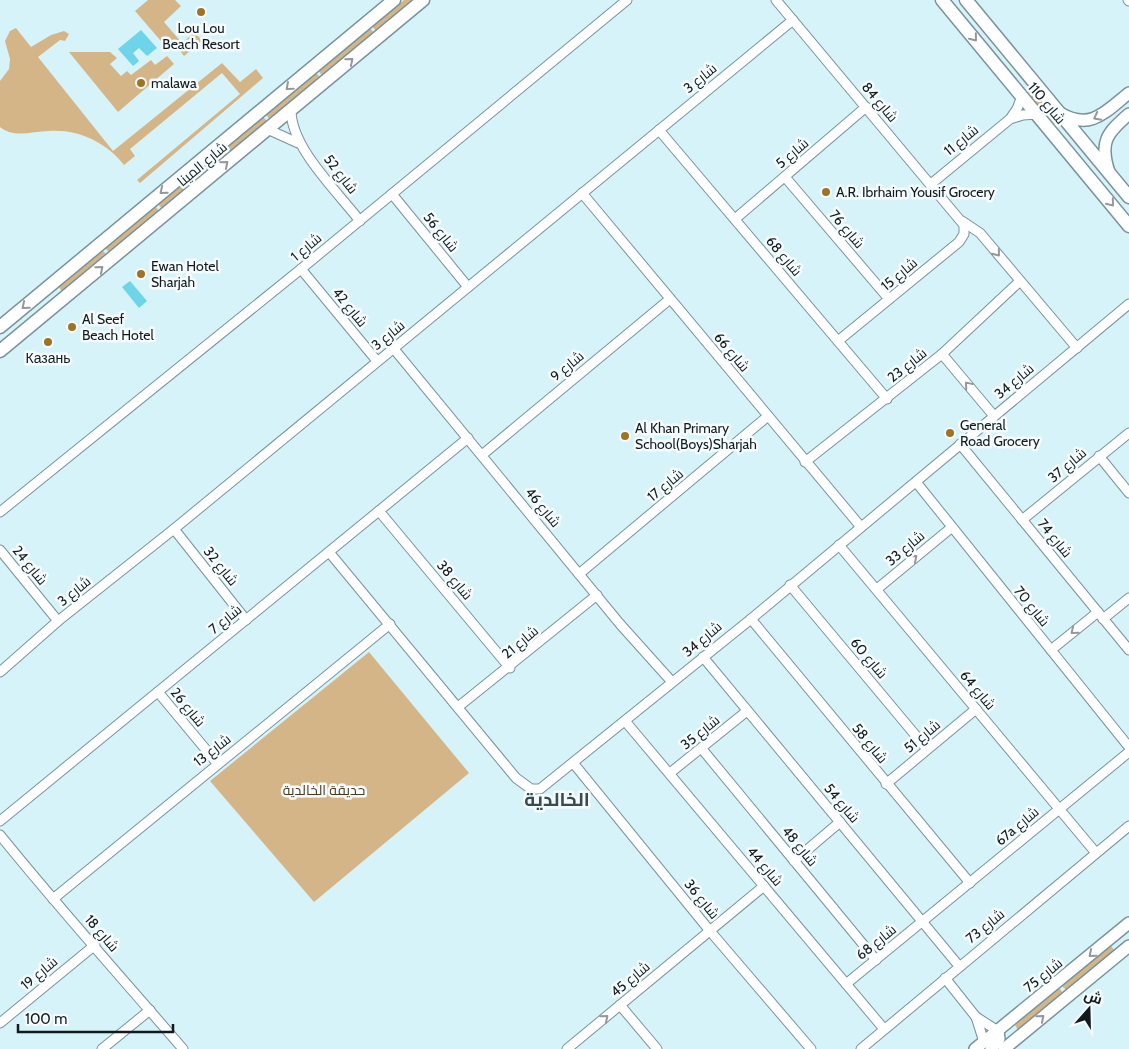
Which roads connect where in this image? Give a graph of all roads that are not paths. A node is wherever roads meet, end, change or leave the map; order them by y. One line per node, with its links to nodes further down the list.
1 (394, 0): 35 (main road, شارع المينا, one-way to 35)
2 (423, 0): 13 (main road, شارع المينا, one-way to 2)
3 (627, 0): 26 (street, شارع 1)
4 (776, 0): 7 (street, شارع 84)
5 (942, 0): 8 (main road, شارع 110)
6 (966, 0): 9 (main road, شارع 110)
7 (793, 20): 12 (street, شارع 84); 19 (street, شارع 3)
8 (961, 23): 9 (main road); 11 (main road, شارع 110, one-way to 11)
9 (1016, 60): 14 (main road, شارع 110)
10 (1129, 93): 14 (street, one-way to 14)
11 (1022, 96): 15 (main road, شارع 110); 17 (street, شارع 11)
12 (866, 107): 23 (street, شارع 5); 24 (street, شارع 84)
13 (291, 110): 18 (main road, شارع المينا); 20 (street, شارع 52)
14 (1060, 113): 22 (main road, شارع 110)
15 (1037, 114): 17 (street, شارع 11); 21 (main road, شارع 110)
16 (1129, 114): 22 (street)
17 (1010, 119): 24 (street, شارع 11)
18 (267, 129): 20 (street, شارع 52); 40 (main road, شارع المينا, one-way to 18)
19 (659, 130): 25 (street, شارع 3); 28 (street, شارع 68)
20 (300, 145): 29 (street, شارع 52)
21 (1080, 165): 22 (main road); 31 (main road, شارع 110, one-way to 31)
22 (1110, 174): 27 (main road, شارع 110)
23 (785, 176): 28 (street, شارع 5); 37 (street, شارع 76)
24 (931, 184): 30 (street, شارع 84)
25 (582, 193): 34 (street, شارع 3); 36 (street, شارع 66)
26 (392, 194): 29 (street, شارع 1); 34 (street, شارع 56)
27 (1129, 197)
28 (734, 219): 41 (street, شارع 68)
29 (360, 221): 32 (street, شارع 1)
30 (962, 221): 33 (street, شارع 84, one-way to 33); 37 (street, شارع 15)
31 (1129, 226)
32 (301, 269): 46 (street, شارع 42); 59 (street, شارع 1)
33 (1020, 281): 43 (street, شارع 84); 45 (street, شارع 23)
34 (468, 287): 42 (street, شارع 3)
35 (41, 293): 39 (main road, شارع المينا, one-way to 39); 40 (main road)
36 (670, 299): 48 (street, شارع 66); 53 (street, شارع 9)
37 (889, 299): 41 (street, شارع 15)
38 (1129, 304): 43 (street, شارع 34)
39 (0, 326)
40 (20, 334): 44 (main road, شارع المينا)
41 (838, 341): 47 (street, شارع 68)
42 (394, 348): 46 (street, شارع 3); 51 (street, شارع 46)
43 (1077, 348): 49 (street, شارع 34)
44 (0, 351)
45 (942, 354): 47 (street, شارع 23); 49 (street, one-way to 45)
46 (377, 362): 63 (street, شارع 3)
47 (887, 399): 55 (street, شارع 23)
48 (768, 416): 55 (street, شارع 66); 67 (street, شارع 17)
49 (994, 416): 52 (street, شارع 34)
50 (1129, 433): 54 (street, شارع 37)
51 (468, 438): 53 (street, شارع 46); 58 (street, شارع 7)
52 (960, 444): 56 (street, شارع 34); 60 (street, شارع 74)
53 (482, 455): 67 (street, شارع 46)
54 (1099, 456): 57 (street); 60 (street, شارع 37)
55 (805, 462): 61 (street, شارع 66)
56 (916, 482): 61 (street, شارع 34); 62 (street, شارع 70)
57 (1129, 493)
58 (379, 511): 66 (street, شارع 7); 80 (street, شارع 38)
59 (0, 512)
60 (1022, 520): 72 (street, شارع 74)
61 (861, 527): 64 (street, شارع 34)
62 (951, 528): 69 (street, شارع 33, one-way to 62); 77 (street, شارع 70)
63 (174, 529): 74 (street, شارع 32); 75 (street, شارع 3)
64 (839, 545): 68 (street, شارع 34); 69 (street, شارع 64)
65 (0, 550): 75 (street, شارع 24)
66 (329, 552): 74 (street, شارع 7); 76 (street, شارع 34)
67 (579, 574): 70 (street, شارع 46)
68 (790, 585): 73 (street, شارع 34); 90 (street, شارع 60)
69 (877, 589): 85 (street, شارع 64)
70 (597, 595): 80 (street, شارع 21); 82 (street, شارع 46)
71 (1129, 598): 72 (street)
72 (1100, 616): 77 (street, one-way to 77); 78 (street, شارع 74)
73 (751, 619): 79 (street, شارع 34); 95 (street, شارع 58)
74 (246, 620): 83 (street, شارع 7)
75 (58, 621): 81 (street, شارع 3)
76 (390, 624): 84 (street, شارع 34); 92 (street, شارع 13)
77 (1051, 650): 88 (street, شارع 70)
78 (1129, 650)
79 (703, 658): 82 (street, شارع 34); 86 (street, شارع 54)
80 (510, 668): 84 (street, شارع 21)
81 (0, 672)
82 (672, 682): 87 (street, شارع 34)
83 (158, 692): 92 (street, شارع 26); 97 (street, شارع 7)
84 (458, 707): 93 (street, شارع 34)
85 (976, 709): 90 (street, شارع 51); 96 (street, شارع 64)
86 (747, 711): 89 (street, شارع 35); 98 (street, شارع 54)
87 (625, 721): 93 (street, شارع 34); 94 (street, شارع 44)
88 (1129, 746)
89 (702, 748): 94 (street, شارع 35); 102 (street, شارع 48)
90 (927, 749): 95 (street, شارع 51)
91 (1129, 752): 96 (street, 67a شارع)
92 (216, 763): 105 (street, شارع 13)
93 (574, 764): 108 (street, شارع 36)
94 (670, 773): 104 (street, شارع 44)
95 (886, 784): 103 (street, شارع 58)
96 (1059, 809): 101 (street, شارع 64); 103 (street, 67a شارع)
97 (0, 821)
98 (840, 822): 102 (street); 106 (street, شارع 54)
99 (1129, 826): 101 (street, شارع 73)
100 (0, 835): 105 (street, شارع 18)
101 (1096, 853): 112 (street, شارع 73)
102 (794, 861): 111 (street, شارع 48)
103 (970, 883): 106 (street, 67a شارع)
104 (764, 886): 108 (street, شارع 45); 114 (street, شارع 44)
105 (53, 899): 109 (street, شارع 18)
106 (923, 922): 111 (street, شارع 68); 112 (street, شارع 54)
107 (1129, 923): 120 (street, شارع 75, one-way to 120)
108 (710, 931): 115 (street, شارع 45); 126 (street, شارع 36)
109 (95, 945): 116 (street, شارع 18); 118 (street, شارع 19)
110 (1129, 946): 128 (street, one-way to 110)
111 (876, 960): 114 (street, شارع 68)
112 (959, 966): 113 (street, شارع 73)
113 (945, 978): 117 (street); 119 (street, شارع 73)
114 (846, 984): 119 (street, شارع 44)
115 (620, 1005): 124 (street, شارع 45, one-way to 115); 125 (street)
116 (150, 1010): 122 (street); 123 (street, شارع 18)
117 (976, 1017): 120 (street); 121 (street)
118 (0, 1023)
119 (884, 1029): 127 (street, شارع 73)
120 (998, 1031): 121 (street, شارع 75)
121 (983, 1047)
122 (102, 1049)
123 (183, 1049)
124 (567, 1049)
125 (657, 1049)
126 (811, 1049)
127 (861, 1049)
128 (1004, 1049)

